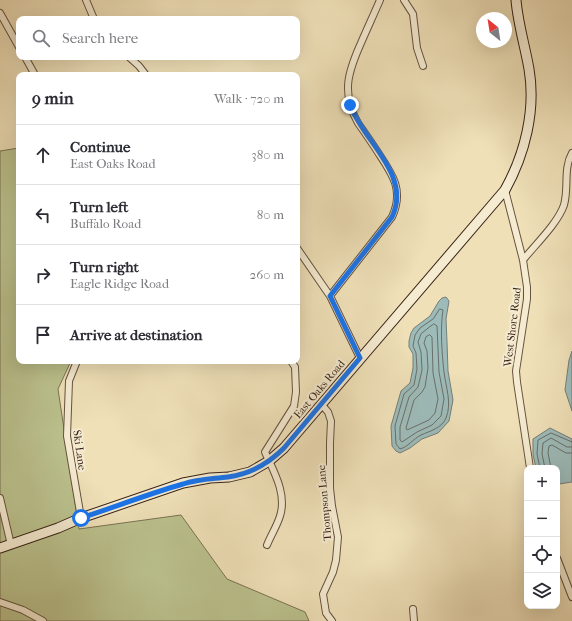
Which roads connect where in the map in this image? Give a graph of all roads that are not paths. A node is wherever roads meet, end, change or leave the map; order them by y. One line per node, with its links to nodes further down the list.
1 (86, 0): 6 (street)
2 (380, 0): 17 (street)
3 (404, 0): 10 (street)
4 (516, 0): 14 (street, East Oaks Road)
5 (0, 14): 7 (street)
6 (93, 16)
7 (16, 42)
8 (27, 60): 11 (street)
9 (133, 60): 12 (street)
10 (423, 66)
11 (33, 72)
12 (144, 72)
13 (572, 153): 16 (street)
14 (505, 190): 16 (street, West Shore Road); 18 (street, East Oaks Road)
15 (300, 252): 17 (street)
16 (523, 260): 23 (street, West Shore Road)
17 (330, 296): 18 (street)
18 (360, 358): 21 (street, East Oaks Road)
19 (76, 364): 25 (street, Ski Lane)
20 (292, 364): 22 (street)
21 (321, 404): 22 (street, East Oaks Road); 34 (street, Thompson Lane)
22 (269, 461): 25 (street, East Oaks Road); 27 (street)
23 (530, 465)
24 (0, 498): 26 (street)
25 (81, 518): 26 (street, East Oaks Road)
26 (11, 545): 28 (street, East Oaks Road)
27 (267, 545)
28 (0, 548)
29 (560, 566): 30 (street)
30 (572, 597)
31 (0, 602): 33 (street)
32 (413, 609): 35 (street)
33 (43, 621)
34 (332, 621)
35 (414, 621)

